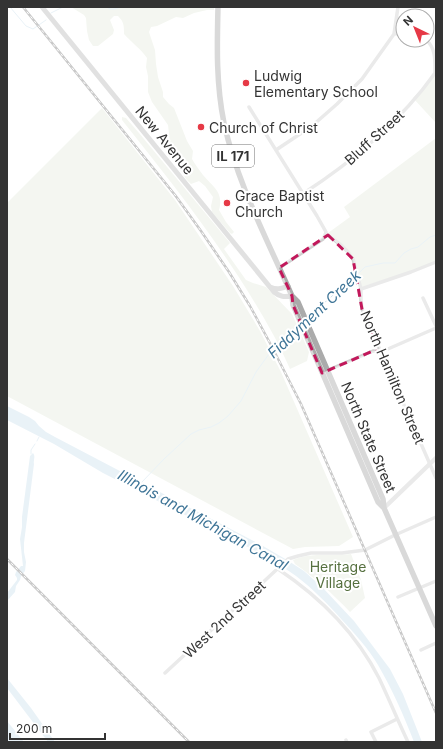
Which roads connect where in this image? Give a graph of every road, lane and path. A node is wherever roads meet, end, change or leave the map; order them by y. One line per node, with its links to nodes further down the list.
1 (42, 7): 14 (main road, New Avenue)
2 (218, 7): 12 (main road, North State Street / IL 171)
3 (398, 7): 4 (street)
4 (394, 34): 8 (street)
5 (432, 48): 6 (street)
6 (436, 73): 9 (street, Bluff Street)
7 (249, 107): 8 (street)
8 (276, 150): 9 (street)
9 (304, 193): 10 (street)
10 (325, 235): 12 (street); 15 (street, North Hamilton Street)
11 (436, 262): 15 (street)
12 (279, 268): 13 (main road, North State Street / IL 171)
13 (288, 286): 14 (main road); 16 (main road, North State Street / IL 171)
14 (270, 287): 16 (main road, New Avenue)
15 (361, 289): 19 (street, North Hamilton Street)
16 (292, 296): 20 (main road, North State Street / IL 171); 20 (main road, North State Street / IL 171)
17 (423, 298): 18 (street)
18 (436, 327): 19 (street)
19 (381, 352): 20 (street); 22 (street, North Hamilton Street)
20 (324, 372): 24 (main road, North State Street / IL 171)
21 (436, 458): 22 (street)
22 (430, 464): 23 (street, North Hamilton Street); 24 (street)
23 (436, 478)
24 (384, 508): 26 (main road, IL 171)
25 (436, 517): 26 (street, West 2nd Street)
26 (395, 535): 27 (street, West 2nd Street); 29 (main road, IL 171)
27 (278, 569): 34 (street, West 2nd Street); 35 (street)
28 (436, 581): 29 (street)
29 (419, 588): 30 (street); 31 (main road, IL 171)
30 (398, 597)
31 (436, 626)
32 (436, 643): 33 (street)
33 (421, 650)
34 (165, 674)
35 (397, 720): 36 (street); 37 (street)
36 (376, 742)
37 (408, 742)

